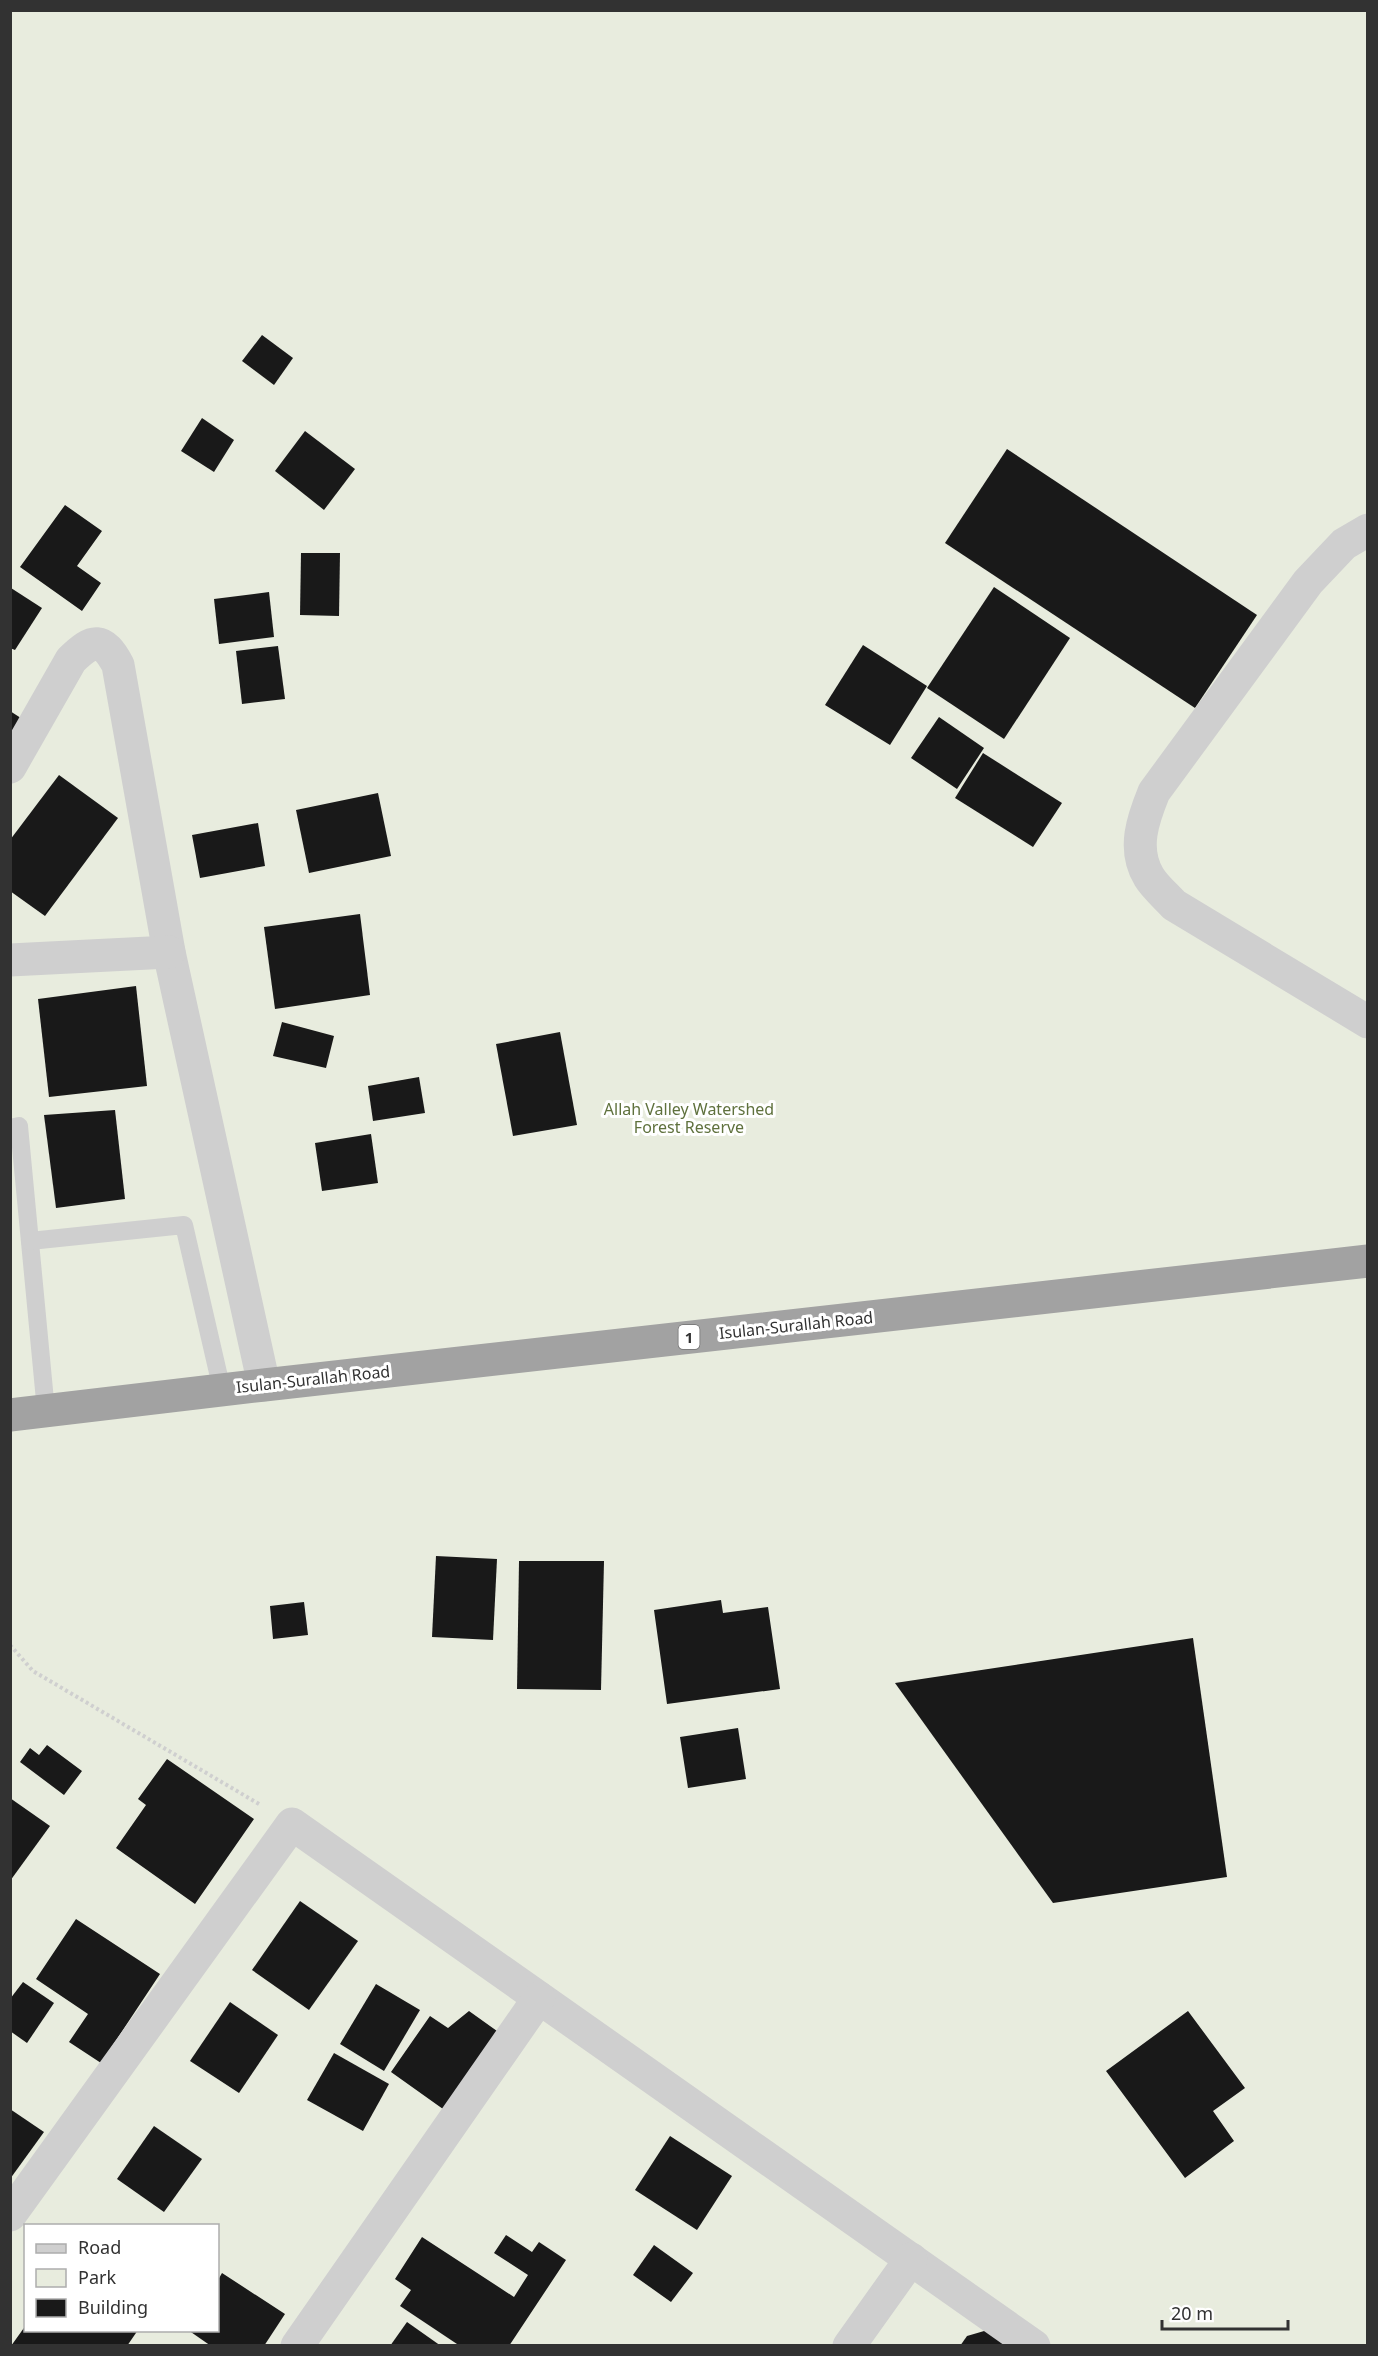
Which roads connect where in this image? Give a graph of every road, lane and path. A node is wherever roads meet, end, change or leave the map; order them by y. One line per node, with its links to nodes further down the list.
1 (1368, 530): 5 (street)
2 (10, 767): 3 (street)
3 (169, 952): 4 (street); 9 (street)
4 (10, 960)
5 (1368, 1022)
6 (10, 1128): 7 (lane)
7 (30, 1241): 10 (lane); 11 (lane)
8 (1368, 1261): 9 (highway, Isulan-Surallah Road / 1)
9 (264, 1385): 10 (highway, Isulan-Surallah Road / 1)
10 (222, 1390): 11 (highway, Isulan-Surallah Road / 1)
11 (46, 1411): 12 (highway, Isulan-Surallah Road / 1)
12 (10, 1416)
13 (10, 1645): 14 (path)
14 (292, 1824): 15 (street); 16 (street)
15 (539, 1998): 17 (street); 18 (street)
16 (10, 2215)
17 (911, 2259): 19 (street); 20 (street)
18 (297, 2346)
19 (849, 2346)
20 (1035, 2346)

